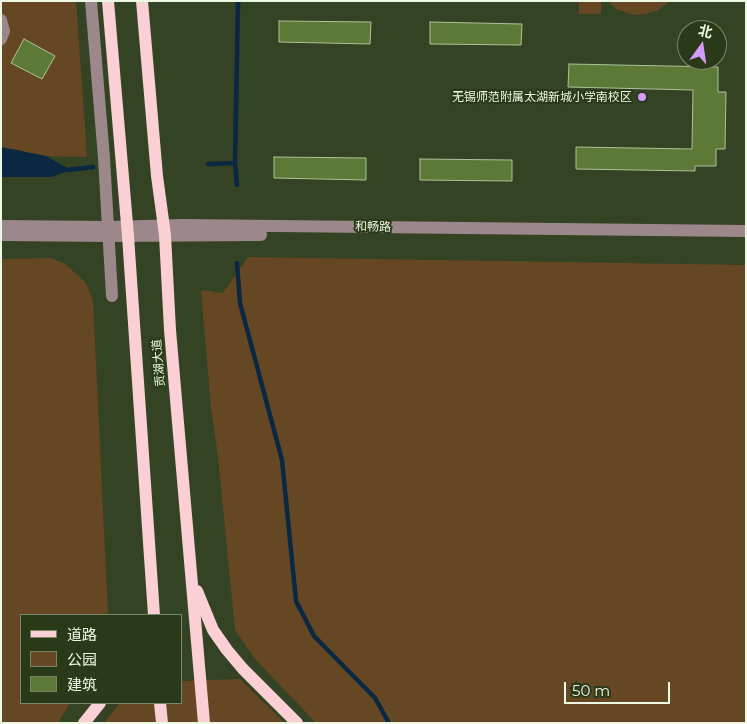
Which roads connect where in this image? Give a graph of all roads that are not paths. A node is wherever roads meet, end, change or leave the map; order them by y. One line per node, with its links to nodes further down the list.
1 (91, 1): 10 (street)
2 (108, 1): 7 (main road, 贡湖大道)
3 (142, 1): 8 (main road, 贡湖大道)
4 (1, 20): 5 (street)
5 (1, 39)
6 (1, 226): 10 (street, 和畅路)
7 (127, 231): 8 (street, 和畅路); 10 (street, 和畅路); 15 (main road, 贡湖大道)
8 (164, 231): 9 (street, 和畅路); 12 (street, 和畅路); 14 (main road, 贡湖大道)
9 (746, 231)
10 (108, 232): 11 (street, 和畅路); 13 (street)
11 (1, 235)
12 (746, 237)
13 (112, 296)
14 (192, 575): 22 (main road, 贡湖大道); 23 (main road)
15 (151, 576): 16 (main road); 17 (main road, 贡湖大道)
16 (144, 614)
17 (154, 614)
18 (99, 704): 20 (main road)
19 (160, 704): 21 (main road)
20 (84, 723)
21 (162, 723)
22 (204, 723)
23 (297, 723)

